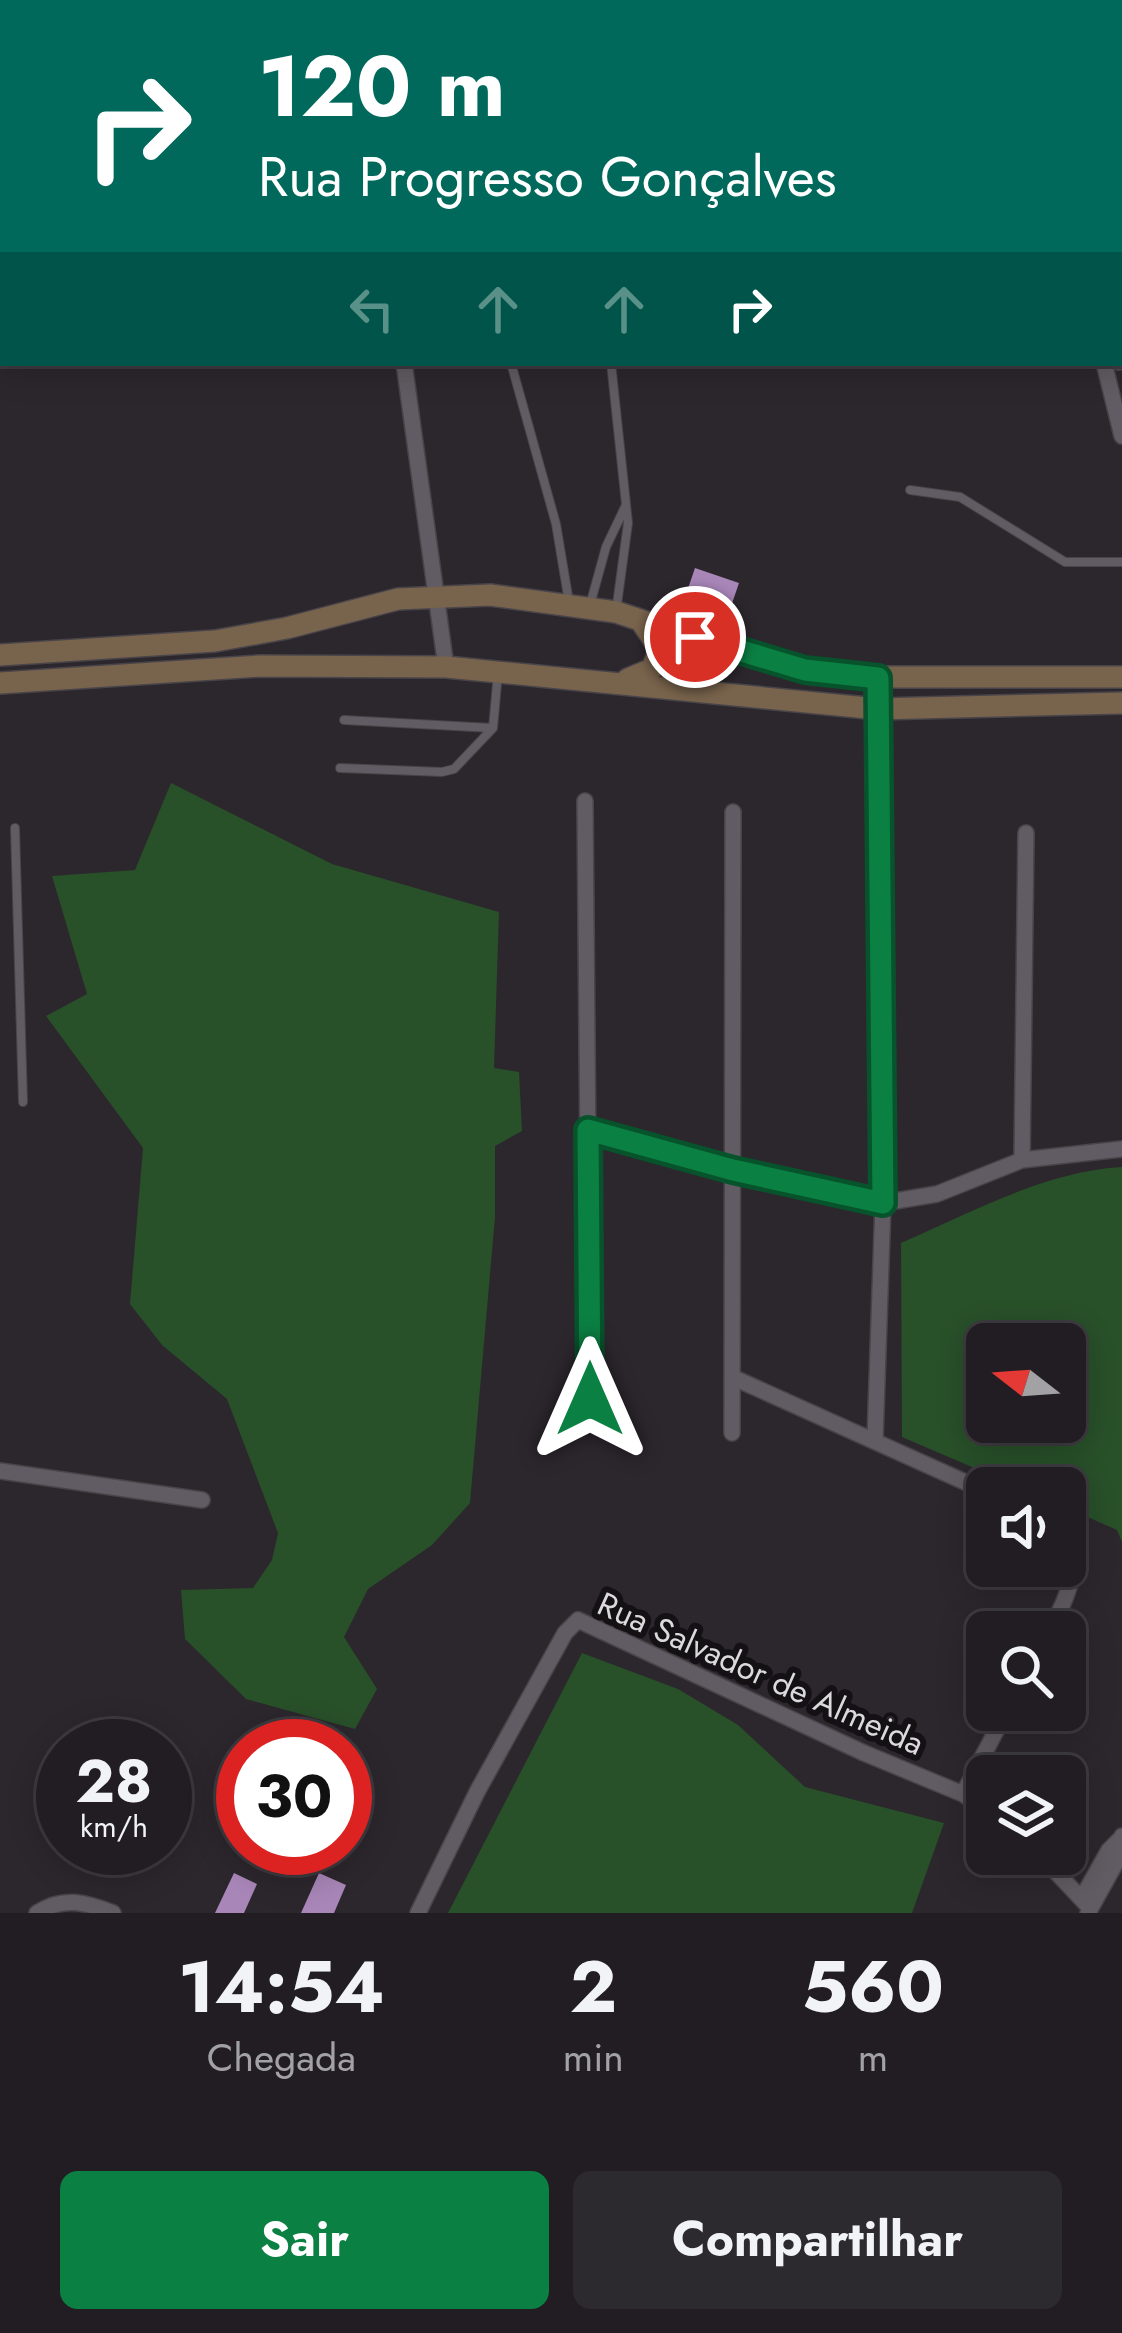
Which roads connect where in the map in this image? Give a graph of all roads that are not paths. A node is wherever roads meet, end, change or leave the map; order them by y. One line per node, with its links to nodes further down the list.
1 (404, 366): 9 (street)
2 (512, 366): 10 (lane)
3 (611, 366): 7 (lane)
4 (1113, 366): 5 (street)
5 (1122, 436)
6 (910, 490): 8 (lane)
7 (626, 506): 10 (lane); 11 (lane)
8 (1122, 562)
9 (436, 596): 10 (main road); 12 (main road); 13 (street)
10 (580, 605): 11 (main road)
11 (627, 615): 16 (main road); 17 (main road)
12 (0, 655)
13 (446, 667): 14 (main road); 18 (main road)
14 (499, 672): 17 (main road); 22 (lane)
15 (1122, 677): 16 (main road)
16 (878, 678): 20 (street)
17 (622, 682): 20 (main road)
18 (0, 683)
19 (1122, 703): 20 (main road)
20 (878, 709): 33 (street)
21 (344, 720): 22 (lane)
22 (493, 728): 23 (lane)
23 (340, 768)
24 (585, 801): 29 (street)
25 (733, 812): 32 (street)
26 (15, 828): 28 (lane)
27 (1026, 833): 31 (street)
28 (22, 1102)
29 (588, 1130): 32 (street); 35 (street)
30 (1122, 1149): 31 (street)
31 (1022, 1160): 33 (street)
32 (733, 1170): 33 (street); 34 (street)
33 (883, 1203): 37 (street)
34 (732, 1377): 36 (street); 37 (street)
35 (590, 1399)
36 (732, 1433)
37 (875, 1440): 39 (street)
38 (0, 1472): 40 (street)
39 (966, 1482)
40 (202, 1499)
41 (996, 1731): 42 (street)
42 (963, 1794): 43 (street, Rua Salvador de Almeida); 49 (street, Rua Salvador de Almeida)
43 (966, 1796)
44 (1122, 1838): 46 (street)
45 (1058, 1875): 46 (street)
46 (1086, 1906)
47 (37, 1913): 48 (street)
48 (113, 1913)
49 (418, 1913)

